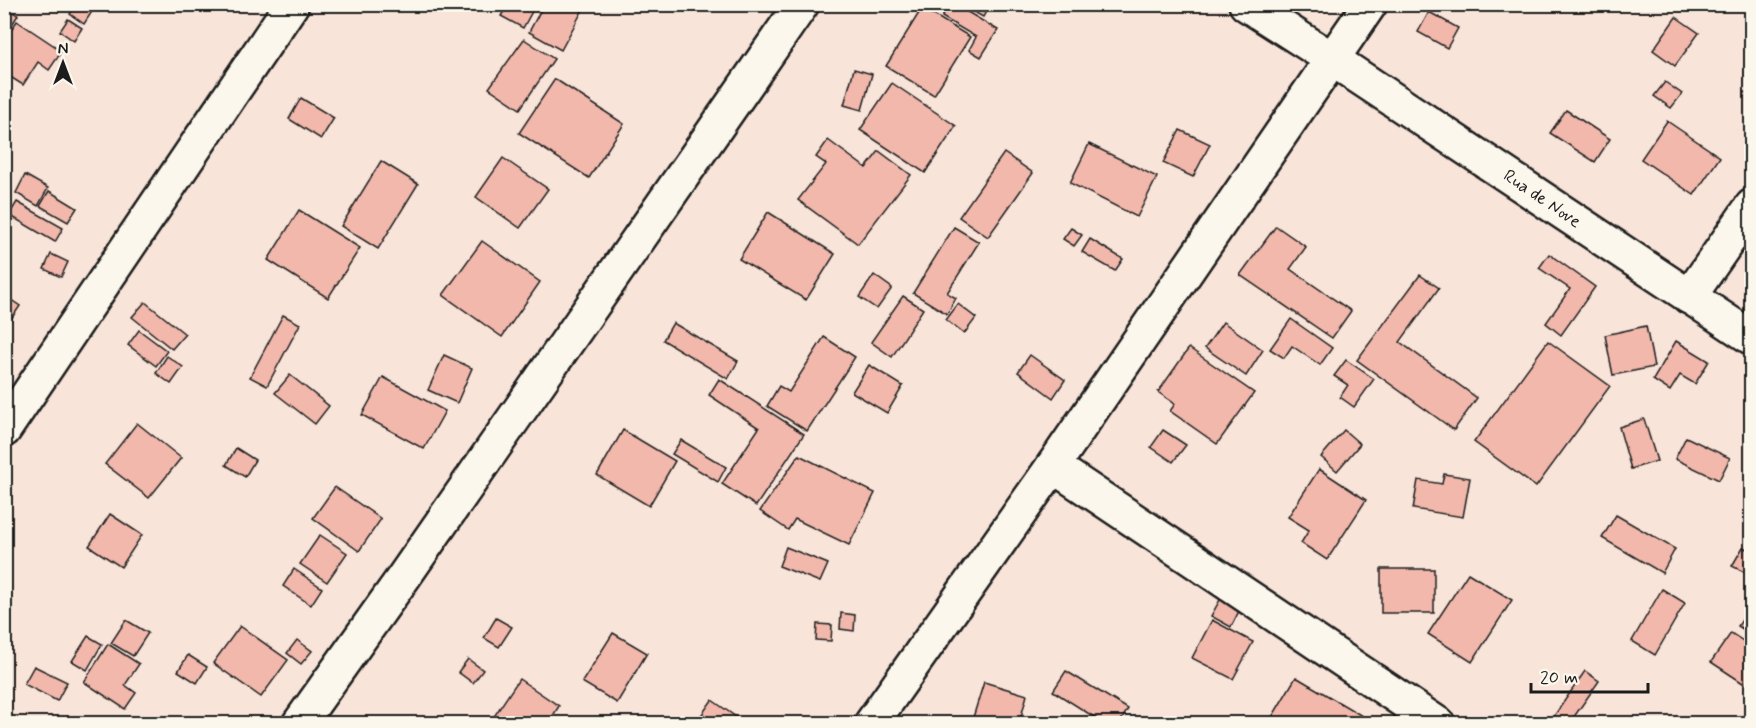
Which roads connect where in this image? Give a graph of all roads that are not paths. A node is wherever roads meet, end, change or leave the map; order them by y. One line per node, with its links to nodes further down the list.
1 (291, 4): 9 (street)
2 (802, 4): 11 (street)
3 (1246, 4): 5 (street, Rua de Nove)
4 (1370, 4): 5 (street)
5 (1332, 58): 7 (street, Rua de Nove); 10 (street)
6 (1752, 206): 7 (street)
7 (1689, 297): 8 (street, Rua de Nove)
8 (1752, 339)
9 (4, 430)
10 (1053, 466): 12 (street); 13 (street)
11 (299, 723)
12 (871, 723)
13 (1438, 723)

